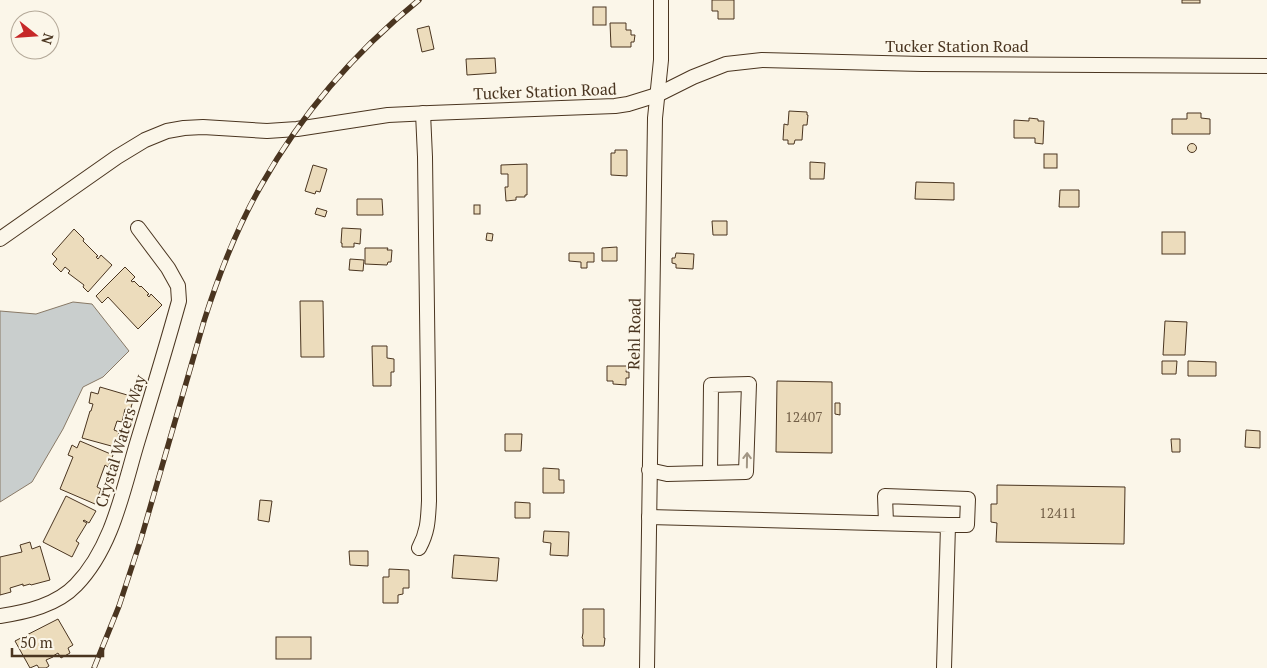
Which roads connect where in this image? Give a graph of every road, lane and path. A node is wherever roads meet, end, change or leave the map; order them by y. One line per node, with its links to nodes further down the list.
1 (661, 0): 3 (street, Rehl Road)
2 (1267, 66): 3 (street, Tucker Station Road)
3 (658, 95): 4 (street, Tucker Station Road); 7 (street, Rehl Road)
4 (423, 113): 6 (street, Tucker Station Road); 12 (street)
5 (138, 228): 13 (street, Crystal Waters Way)
6 (0, 239)
7 (649, 470): 8 (street); 9 (street, Rehl Road)
8 (710, 473): 8 (street, one-way to 8)
9 (649, 518): 10 (street); 14 (street, Rehl Road)
10 (886, 523): 11 (street); 11 (street)
11 (948, 525): 15 (street)
12 (419, 548)
13 (0, 616)
14 (647, 668)
15 (944, 668)

